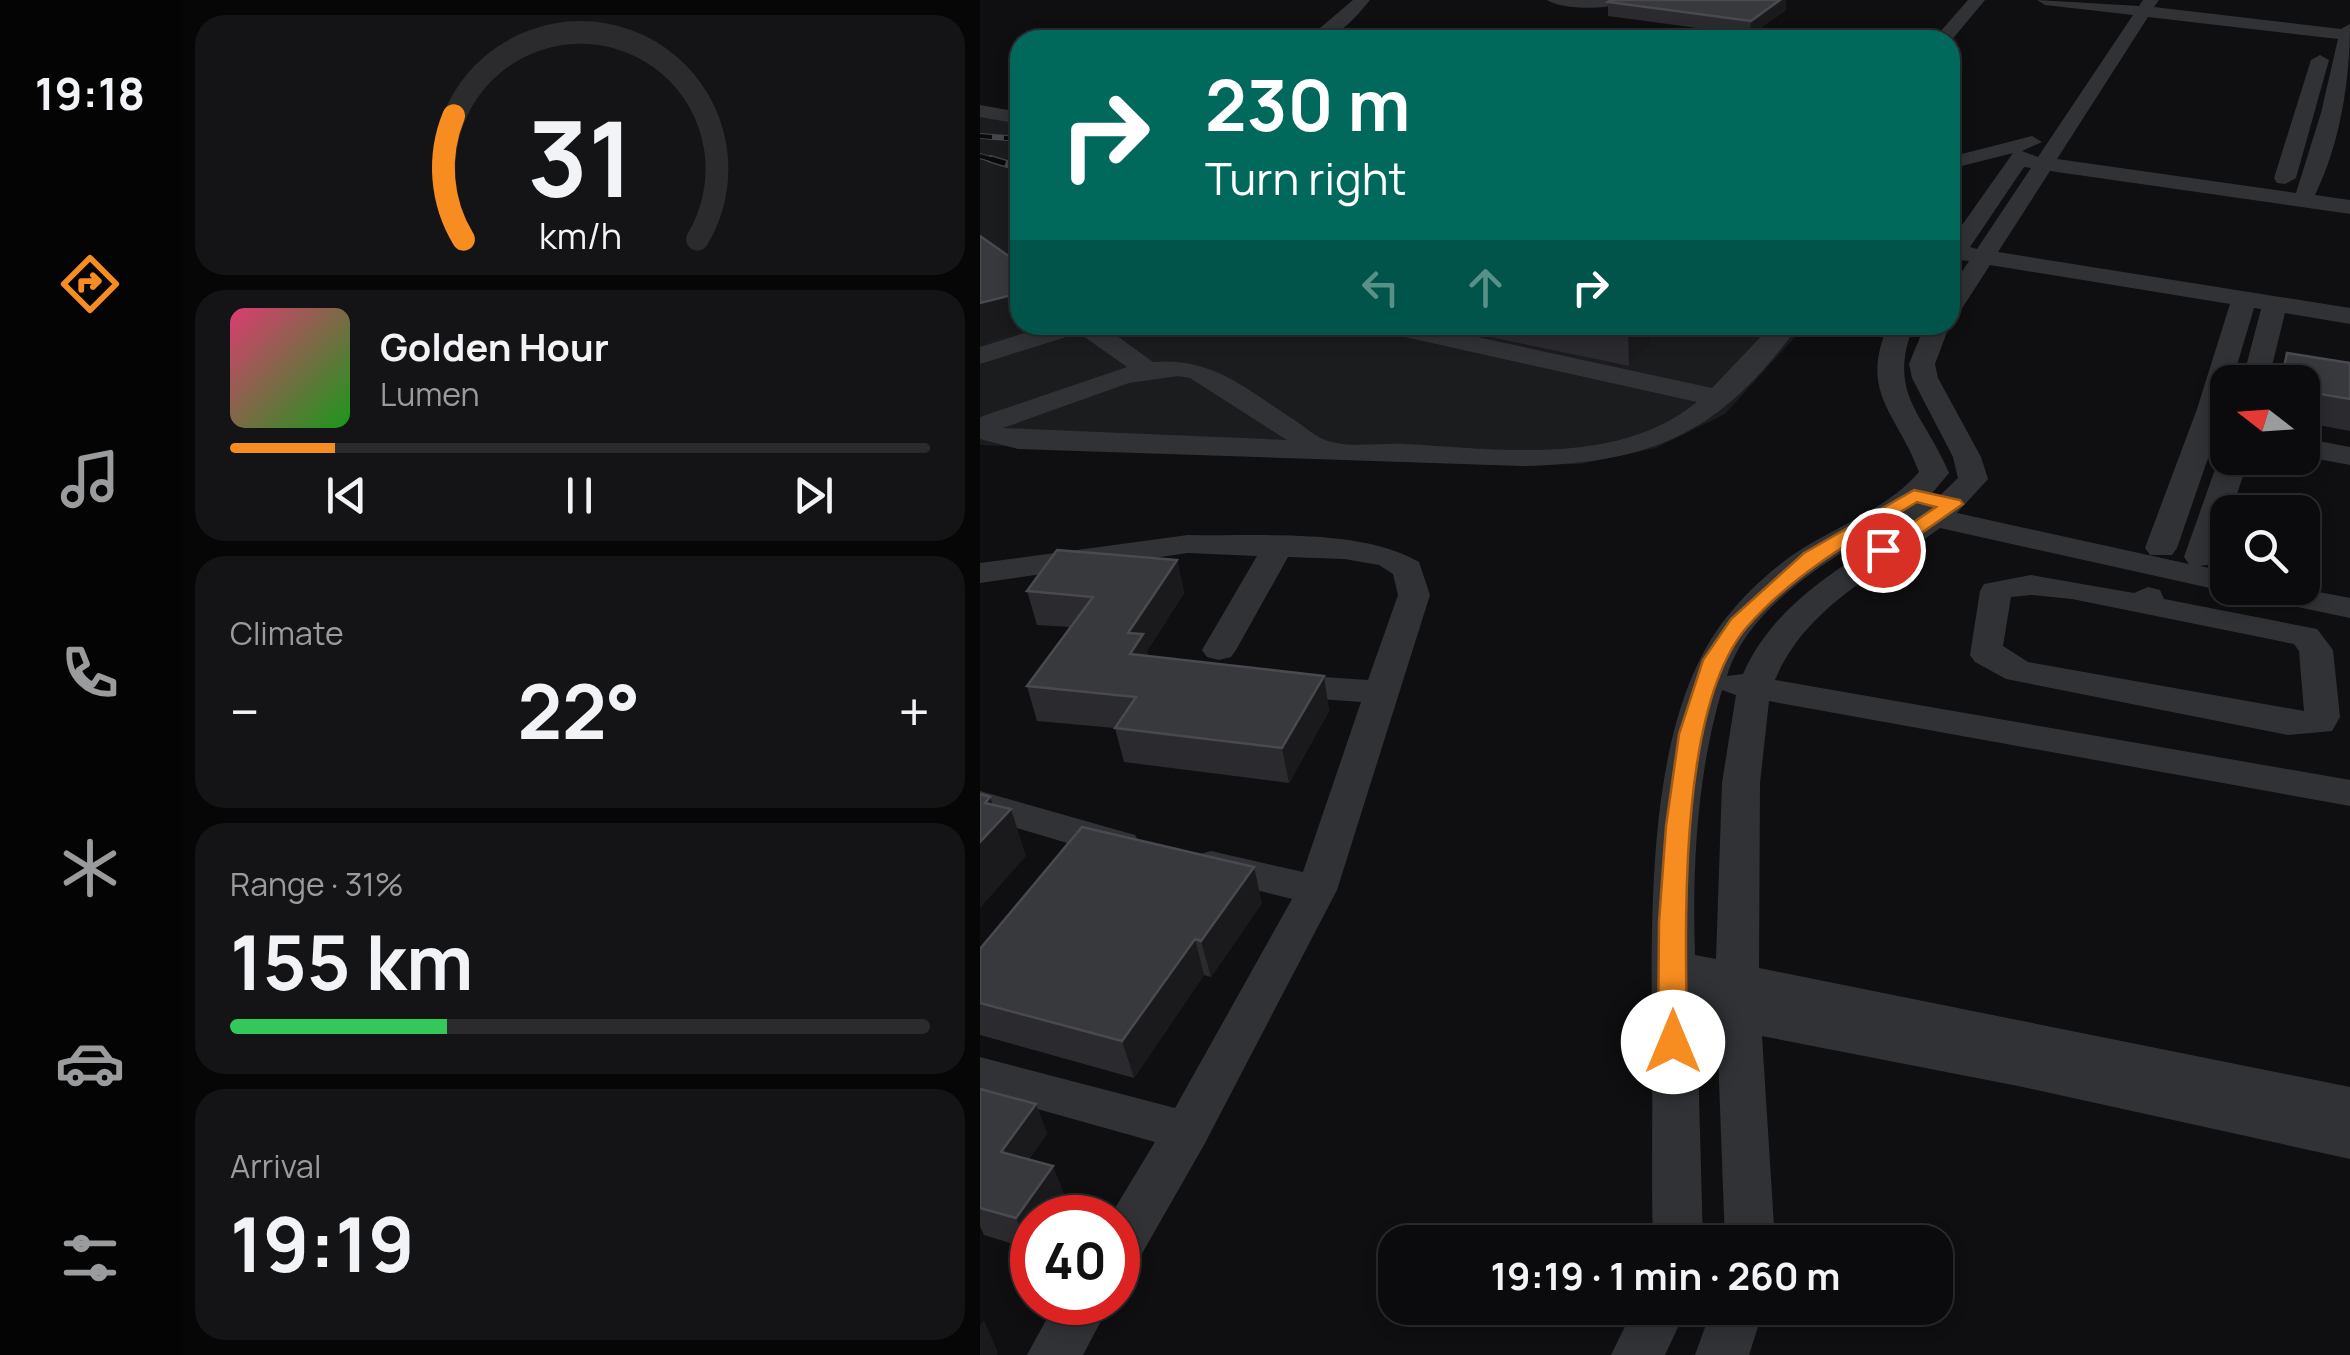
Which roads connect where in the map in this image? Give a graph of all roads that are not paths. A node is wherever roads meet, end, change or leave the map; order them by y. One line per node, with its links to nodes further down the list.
1 (1362, 0): 8 (street)
2 (1555, 0): 6 (street)
3 (1978, 0): 9 (street)
4 (2045, 0): 7 (street)
5 (2092, 0): 7 (street)
6 (1612, 2)
7 (2137, 5): 10 (street); 15 (street)
8 (1329, 30)
9 (1951, 30)
10 (2342, 31): 11 (street); 14 (street)
11 (2308, 105): 14 (street); 17 (street)
12 (980, 111): 13 (street)
13 (1010, 116)
14 (2338, 116): 18 (street)
15 (2034, 155): 16 (street); 17 (street); 20 (street); 21 (street); 23 (street)
16 (1960, 162)
17 (2282, 189): 18 (street)
18 (2306, 192): 19 (street)
19 (2350, 198)
20 (2350, 207)
21 (1960, 245)
22 (1960, 250): 23 (street)
23 (1989, 252): 24 (street); 25 (street); 26 (street)
24 (1960, 294)
25 (2244, 299): 27 (street); 48 (street)
26 (2350, 303)
27 (2275, 304): 28 (street); 36 (street)
28 (2350, 316)
29 (1046, 335): 35 (street)
30 (1100, 335): 37 (street)
31 (1433, 335): 38 (street)
32 (1777, 335): 38 (street)
33 (1897, 335): 46 (street)
34 (1934, 335): 46 (street)
35 (980, 356)
36 (2259, 365)
37 (1146, 369): 39 (street); 42 (street)
38 (1718, 398): 42 (street)
39 (980, 429): 42 (street)
40 (2320, 431): 41 (street)
41 (2350, 437)
42 (1321, 450)
43 (2320, 450): 44 (street)
44 (2350, 456)
45 (2227, 475): 48 (street)
46 (1925, 506): 48 (street); 49 (street); 57 (street); 59 (street)
47 (1274, 556): 50 (street); 51 (street); 58 (street); 61 (street)
48 (2191, 560): 49 (street); 54 (street)
49 (2128, 561): 54 (street)
50 (1350, 570)
51 (980, 574)
52 (2320, 584): 53 (street)
53 (2350, 590)
54 (2148, 601): 54 (street)
55 (2320, 602): 56 (street)
56 (2350, 608)
57 (1712, 669): 59 (street); 66 (street)
58 (1233, 672): 60 (street); 61 (street)
59 (1762, 676): 62 (street); 63 (street); 67 (street)
60 (1196, 680)
61 (1382, 692): 65 (street)
62 (2350, 773)
63 (2350, 794)
64 (980, 804): 65 (street)
65 (1317, 890): 70 (street)
66 (1673, 985): 67 (street); 73 (street)
67 (1736, 996): 69 (street); 71 (street); 74 (street)
68 (980, 1075): 70 (street)
69 (2350, 1106)
70 (1187, 1130): 72 (street)
71 (2350, 1138)
72 (1140, 1210)
73 (1678, 1225)
74 (1749, 1225)
75 (1072, 1325): 78 (street)
76 (1653, 1325): 79 (street)
77 (1732, 1325): 80 (street)
78 (1054, 1355)
79 (1638, 1355)
80 (1722, 1355)

